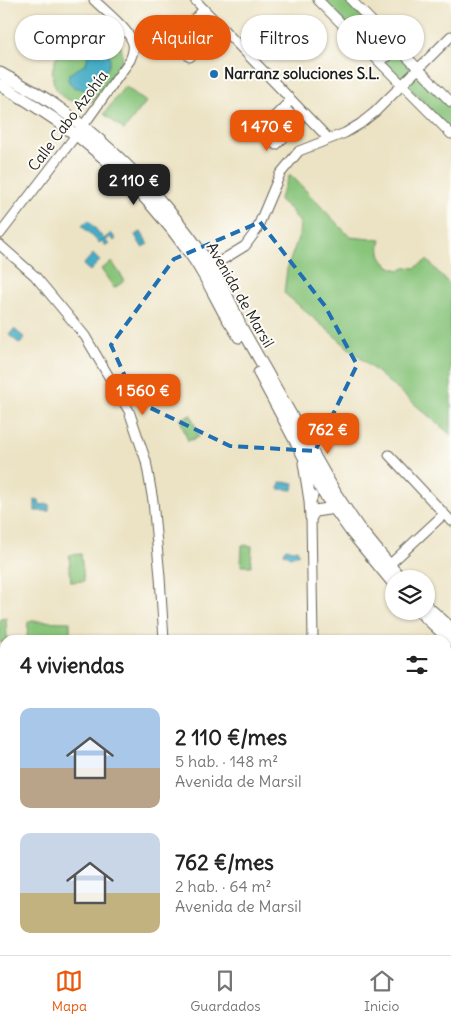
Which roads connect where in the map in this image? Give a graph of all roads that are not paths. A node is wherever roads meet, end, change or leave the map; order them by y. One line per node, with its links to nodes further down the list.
1 (94, 0): 25 (street, Calle Cabo Azohía)
2 (195, 0): 5 (street)
3 (318, 0): 9 (street)
4 (351, 0): 8 (street)
5 (204, 9): 6 (street); 7 (street)
6 (198, 15)
7 (209, 15)
8 (366, 15)
9 (337, 19)
10 (451, 36): 15 (street)
11 (231, 38): 20 (street)
12 (378, 60): 16 (street)
13 (390, 60): 16 (street)
14 (410, 60): 15 (street)
15 (418, 68): 18 (street); 21 (street)
16 (389, 71): 18 (street)
17 (0, 73): 25 (street, Avenida de Marsil)
18 (402, 84): 26 (street); 27 (street)
19 (0, 85): 25 (street, Avenida de Marsil)
20 (291, 100): 22 (street); 23 (street)
21 (451, 102)
22 (284, 107): 24 (street); 24 (street)
23 (299, 108): 24 (street); 27 (street)
24 (291, 115)
25 (80, 130): 28 (street, Calle Cabo Azohía); 30 (street, Avenida de Marsil)
26 (451, 134)
27 (329, 139): 30 (street)
28 (0, 234)
29 (0, 245): 44 (street)
30 (206, 270): 31 (street, Avenida de Marsil); 33 (street, Avenida de Marsil)
31 (302, 454): 34 (street, Avenida de Marsil); 37 (street)
32 (390, 455): 38 (street)
33 (323, 472): 34 (street); 35 (street, Avenida de Marsil)
34 (322, 491): 35 (street); 36 (street, Avenida de Marsil); 37 (street)
35 (336, 494): 39 (street, Avenida de Marsil)
36 (335, 508): 37 (street); 39 (street, Avenida de Marsil)
37 (312, 510): 45 (street)
38 (448, 518): 39 (street)
39 (385, 568): 40 (street, Avenida de Marsil)
40 (388, 570)
41 (435, 614): 43 (street)
42 (429, 620): 46 (street)
43 (451, 628)
44 (164, 635)
45 (313, 635)
46 (445, 635)

